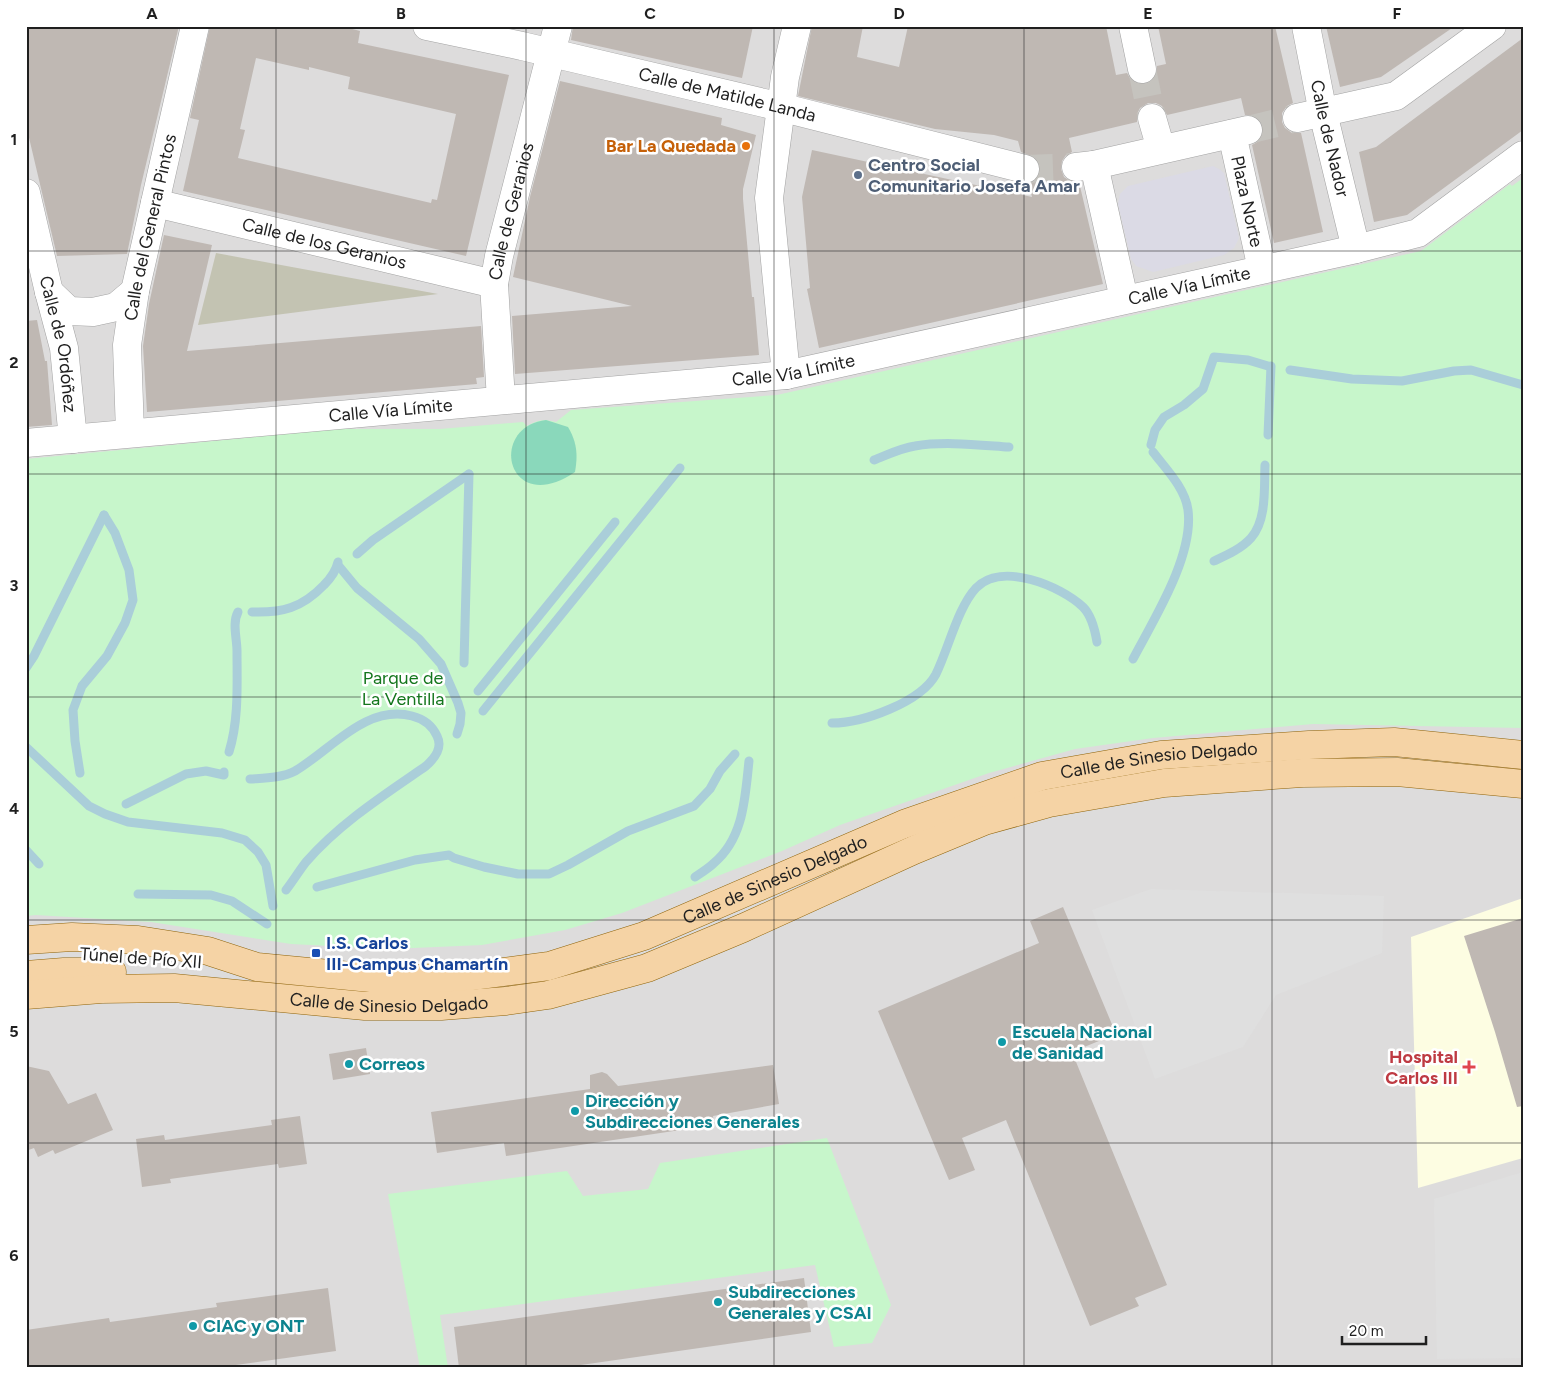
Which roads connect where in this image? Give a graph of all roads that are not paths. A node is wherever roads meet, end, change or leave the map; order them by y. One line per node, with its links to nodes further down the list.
1 (195, 26): 17 (street, Calle del General Pintos)
2 (427, 26): 8 (street, Calle de Matilde Landa)
3 (558, 26): 8 (street, Calle de Geranios)
4 (797, 26): 10 (street)
5 (1133, 26): 9 (street)
6 (1306, 26): 11 (street, Calle de Nador)
7 (1492, 26): 11 (street)
8 (552, 53): 10 (street, Calle de Matilde Landa); 20 (street, Calle de Geranios)
9 (1142, 69)
10 (781, 108): 15 (street, Calle de Matilde Landa); 24 (street)
11 (1310, 115): 18 (street, Calle de Nador)
12 (1152, 118): 13 (street)
13 (1161, 149): 19 (street, Plaza Norte); 23 (street)
14 (1523, 156): 18 (street, Calle Vía Límite)
15 (1025, 169)
16 (26, 193): 22 (street, Calle de Ordóñez)
17 (154, 203): 20 (street, Calle de los Geranios); 21 (street, Calle del General Pintos)
18 (1356, 249): 19 (street, Calle Vía Límite)
19 (1262, 269): 23 (street, Calle Vía Límite)
20 (494, 284): 25 (street, Calle de Geranios)
21 (135, 291): 22 (street); 26 (street, Calle del General Pintos)
22 (49, 292): 27 (street, Calle de Ordóñez)
23 (1124, 300): 24 (street, Calle Vía Límite)
24 (786, 375): 25 (street, Calle Vía Límite)
25 (501, 400): 26 (street, Calle Vía Límite)
26 (130, 433): 27 (street, Calle Vía Límite)
27 (73, 439): 28 (street, Calle Vía Límite)
28 (26, 443)
29 (1523, 755): 33 (main road, Calle de Sinesio Delgado)
30 (1523, 784): 35 (main road, Calle de Sinesio Delgado)
31 (26, 940): 33 (main road, Calle de Sinesio Delgado)
32 (26, 958): 33 (main road, Túnel de Pío XII)
33 (257, 966)
34 (26, 975): 35 (main road, Túnel de Pío XII)
35 (252, 994): 36 (main road, Calle de Sinesio Delgado)
36 (26, 995)

